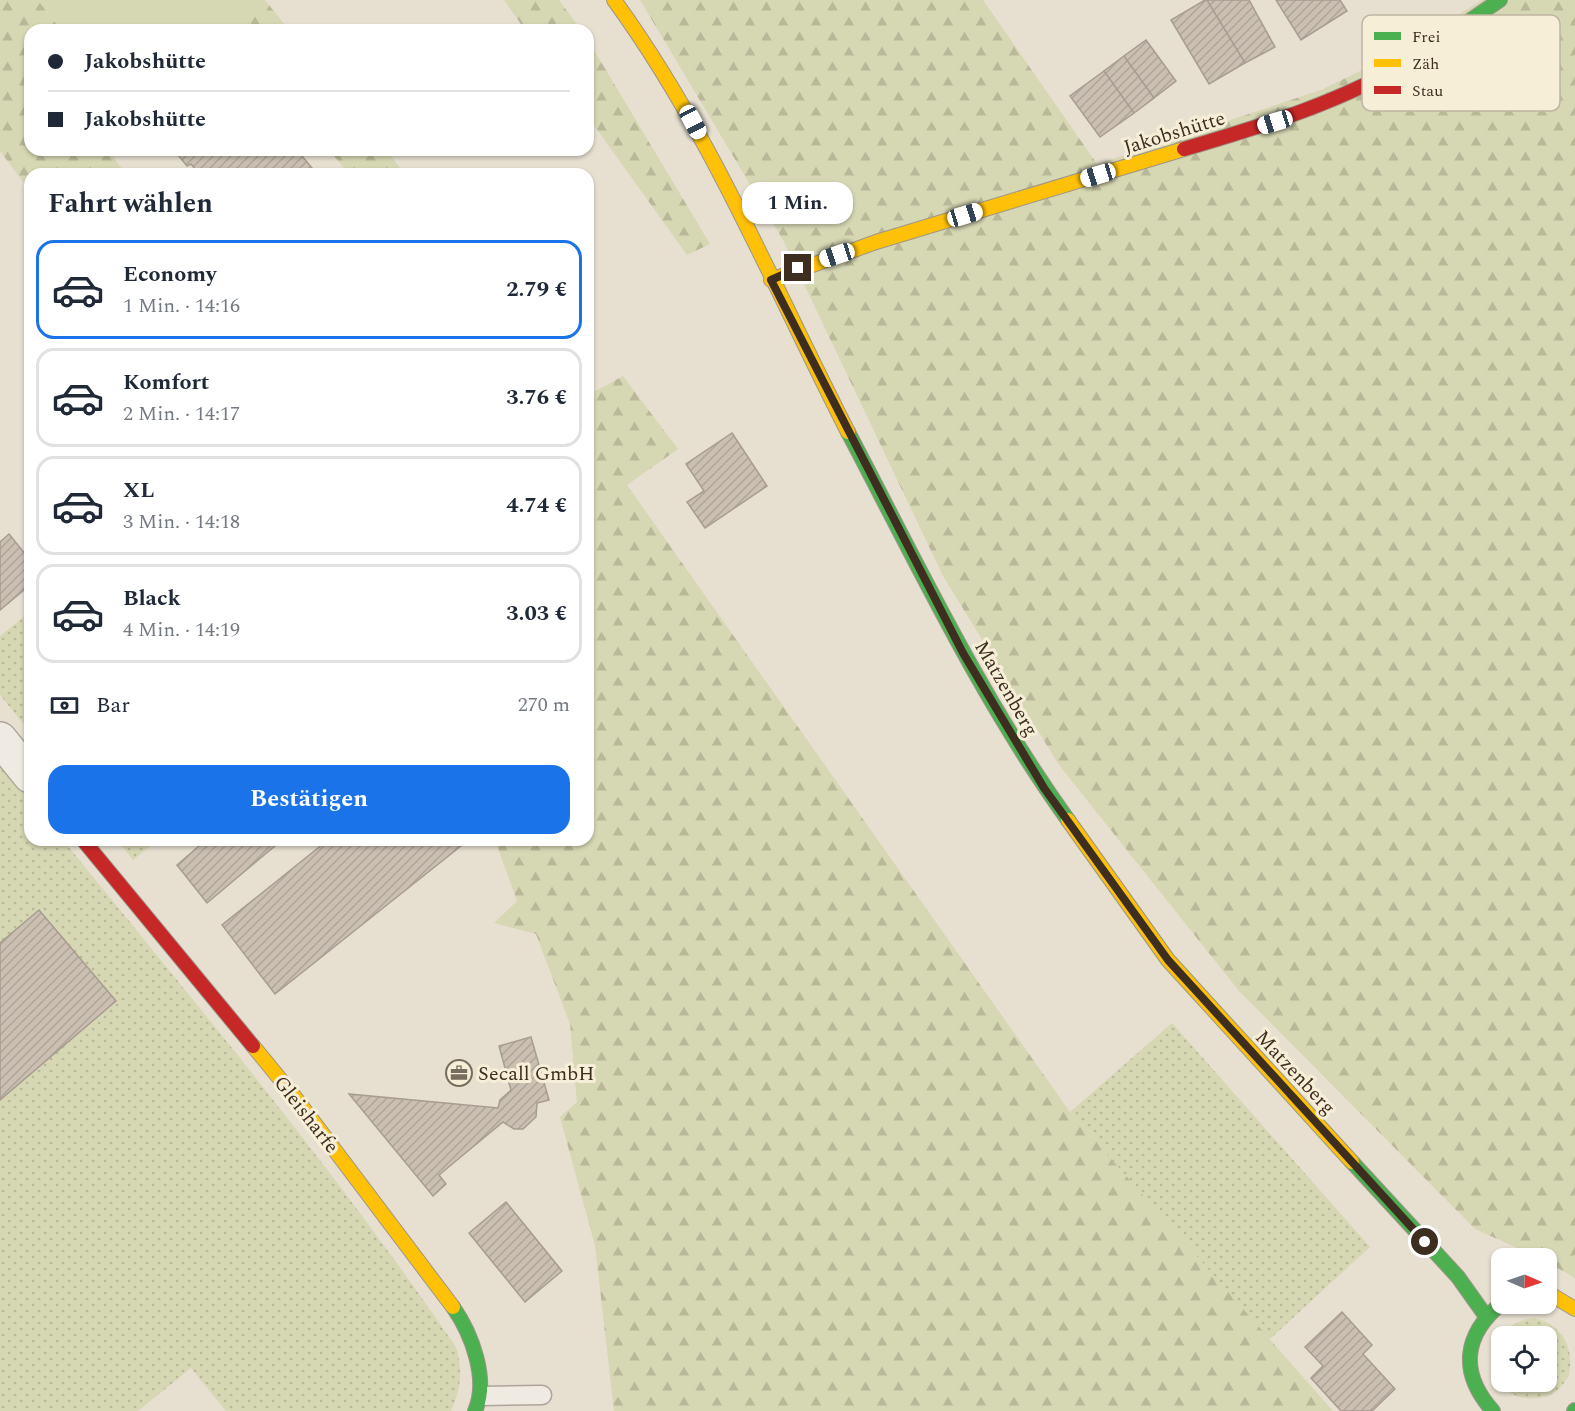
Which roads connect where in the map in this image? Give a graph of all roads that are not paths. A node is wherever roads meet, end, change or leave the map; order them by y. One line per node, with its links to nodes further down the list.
1 (614, 0): 5 (street, Matzenberg)
2 (1500, 0): 3 (street, Jakobshütte)
3 (1478, 15)
4 (1362, 87): 5 (street, Jakobshütte)
5 (771, 280): 12 (street, Matzenberg)
6 (0, 740): 7 (street)
7 (24, 769)
8 (88, 846): 14 (street, Gleisharfe)
9 (1557, 1301): 10 (street)
10 (1575, 1309)
11 (1491, 1311): 12 (street)
12 (1485, 1315): 15 (street)
13 (542, 1395): 14 (lane)
14 (478, 1403)
15 (1492, 1411)

